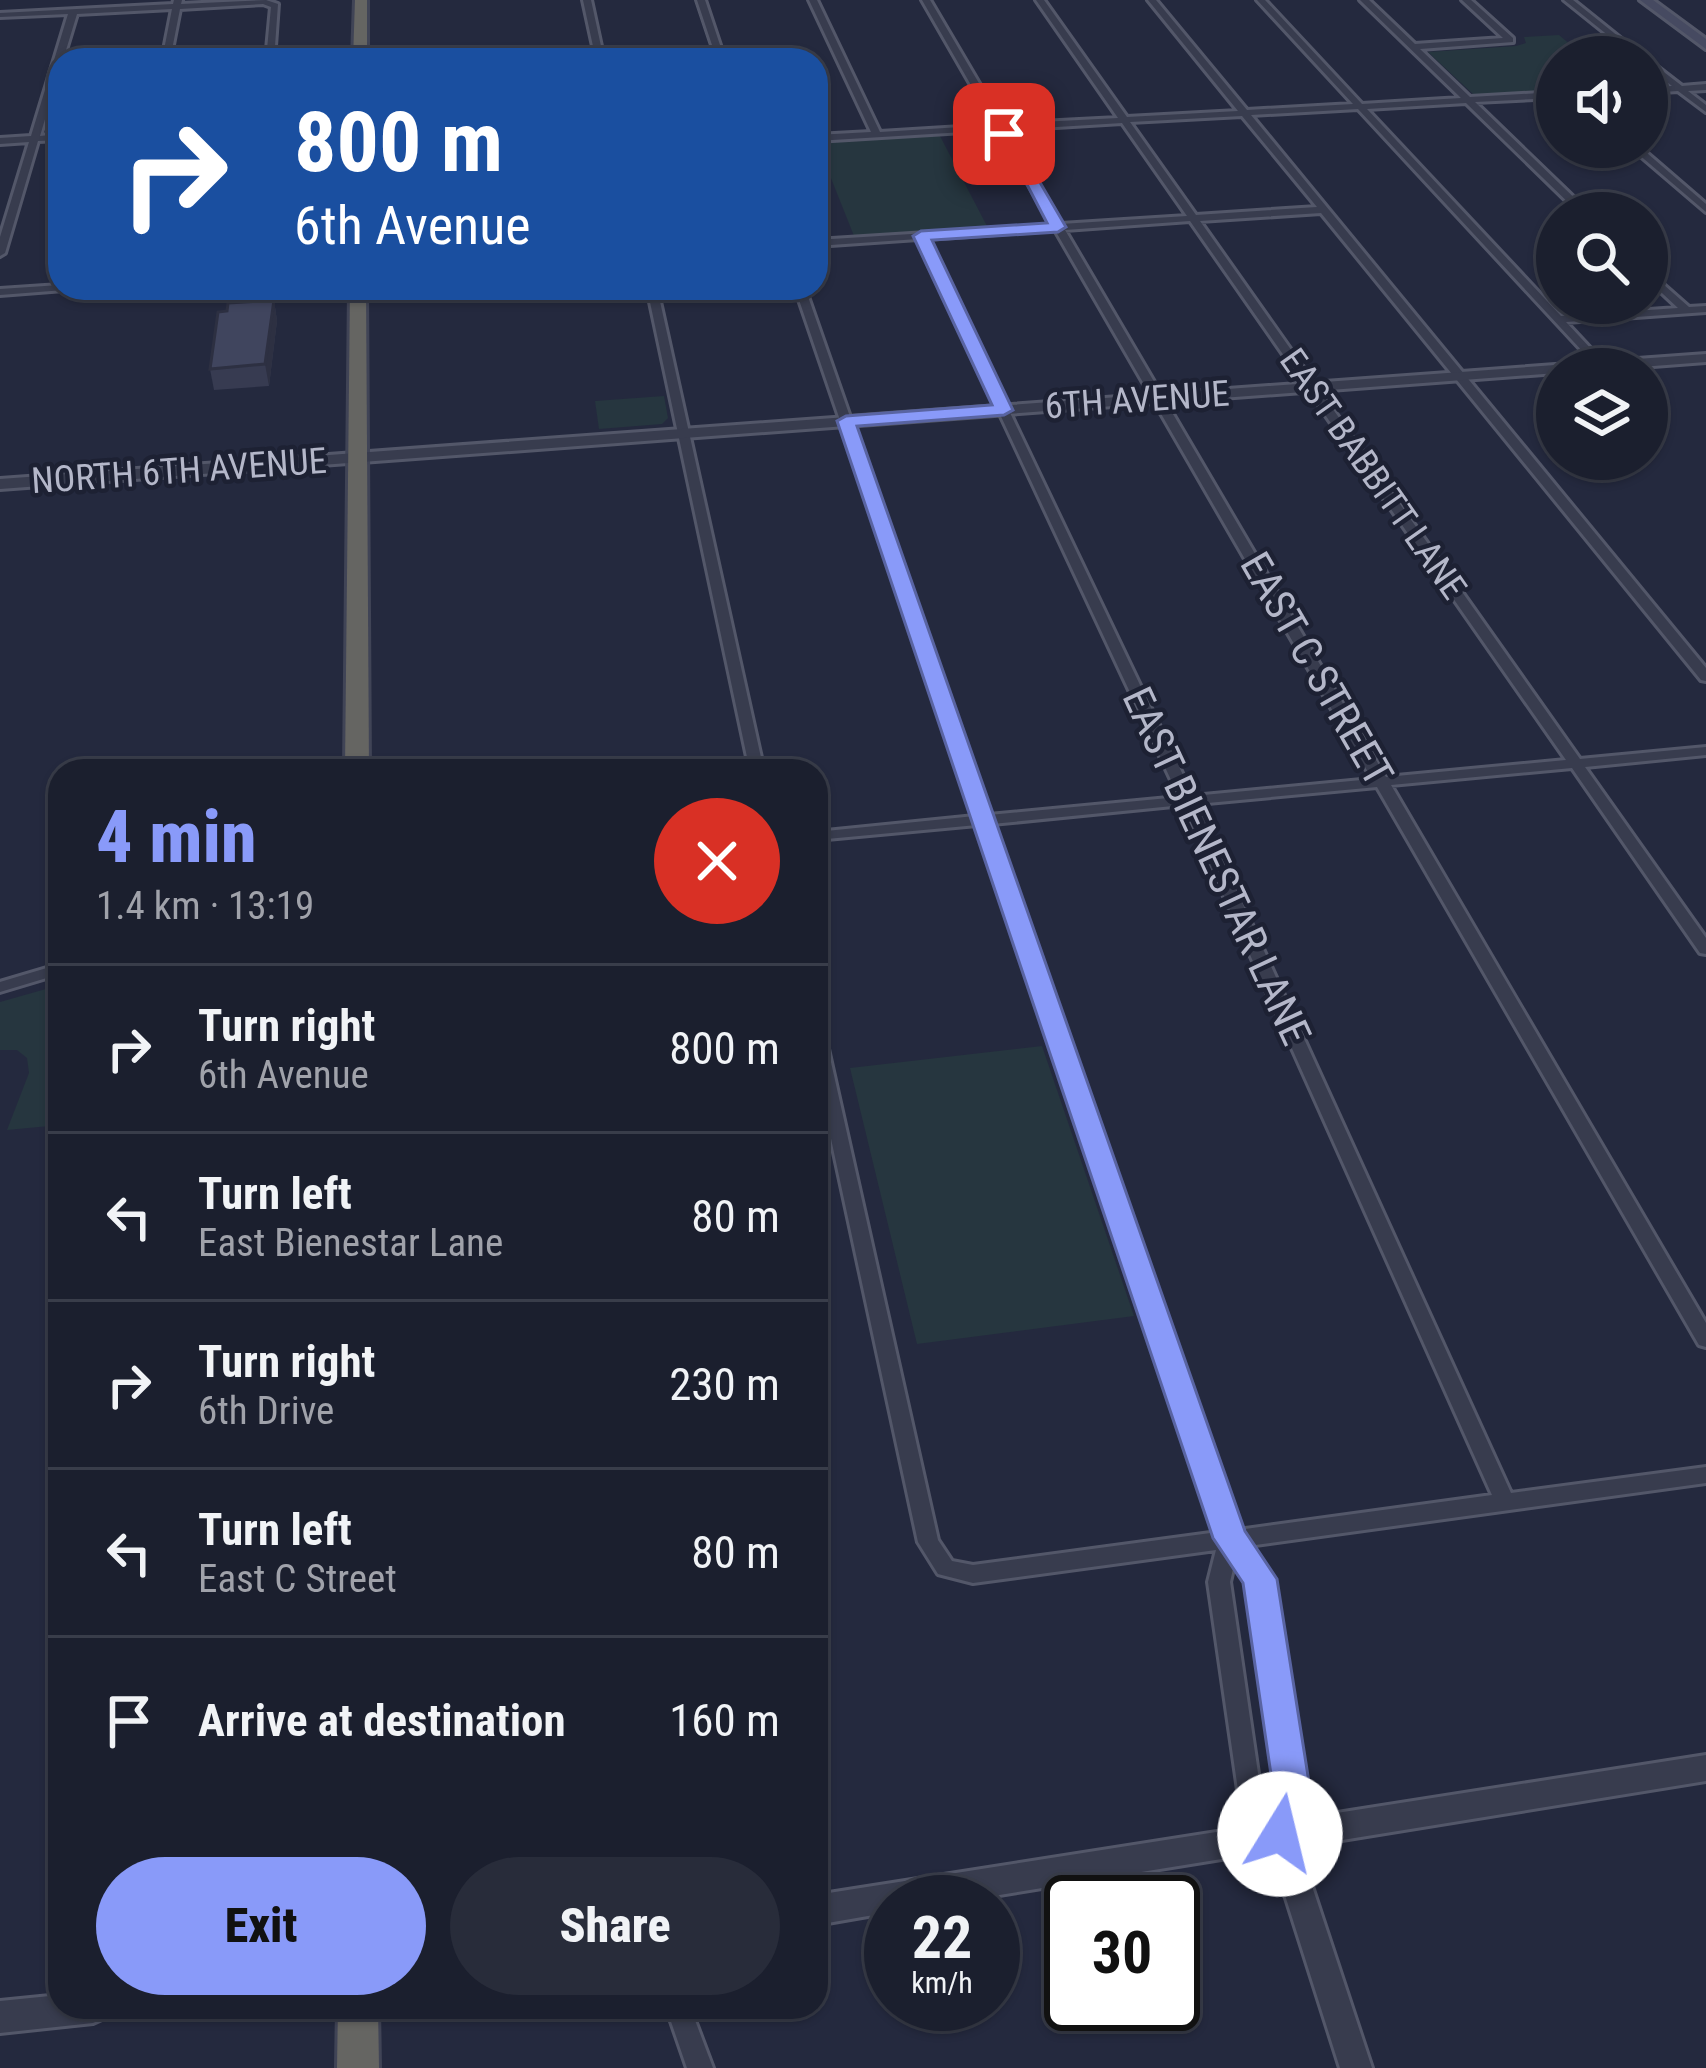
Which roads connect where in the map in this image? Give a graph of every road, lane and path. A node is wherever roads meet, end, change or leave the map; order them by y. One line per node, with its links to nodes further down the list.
1 (361, 0): 22 (highway)
2 (587, 0): 23 (street)
3 (700, 0): 24 (street)
4 (813, 0): 37 (street)
5 (926, 0): 36 (street, EAST C STREET)
6 (1040, 0): 35 (street, EAST BABBITT LANE)
7 (1152, 0): 34 (street)
8 (1261, 0): 32 (street)
9 (1364, 0): 18 (street)
10 (1466, 0): 18 (street)
11 (1568, 0): 16 (street)
12 (1646, 0): 17 (main road)
13 (177, 3): 14 (street); 20 (street); 21 (street)
14 (73, 12): 15 (street); 19 (street)
15 (0, 15)
16 (1614, 36)
17 (1706, 45)
18 (1413, 47): 31 (street)
19 (62, 48)
20 (168, 48)
21 (270, 48)
22 (360, 48)
23 (597, 48)
24 (717, 48)
25 (1668, 79): 27 (street)
26 (1706, 87): 27 (street)
27 (1680, 88): 28 (street); 33 (street)
28 (1668, 89)
29 (48, 93): 40 (street)
30 (1536, 96): 31 (street)
31 (1468, 100): 32 (street); 43 (street)
32 (1361, 106): 34 (street); 54 (street)
33 (1706, 109)
34 (1245, 113): 35 (street); 45 (street)
35 (1124, 120): 36 (street); 46 (street, EAST BABBITT LANE)
36 (1001, 128): 37 (street); 47 (street, EAST C STREET)
37 (877, 135): 38 (street)
38 (828, 137)
39 (48, 138): 40 (street)
40 (34, 139): 41 (street); 50 (street)
41 (0, 141)
42 (1659, 168): 44 (street)
43 (1563, 192)
44 (1706, 209)
45 (1322, 210): 46 (street); 66 (street)
46 (1194, 218): 47 (street); 67 (street, EAST BABBITT LANE)
47 (1058, 227): 48 (street); 68 (street, EAST C STREET)
48 (921, 236): 49 (street); 69 (street, EAST BIENESTAR LANE)
49 (828, 242)
50 (0, 253)
51 (48, 289): 52 (street)
52 (0, 292)
53 (1668, 293): 59 (street)
54 (1536, 295)
55 (358, 300): 72 (highway)
56 (655, 300): 71 (street)
57 (804, 300): 70 (street)
58 (1706, 309): 59 (street)
59 (1686, 310): 60 (street)
60 (1668, 311)
61 (1563, 324): 62 (street)
62 (1585, 348)
63 (1706, 358): 64 (street, 6TH AVENUE)
64 (1668, 361)
65 (1536, 371): 66 (street, 6TH AVENUE)
66 (1460, 376): 67 (street, 6TH AVENUE); 74 (street)
67 (1312, 387): 68 (street, 6TH AVENUE); 78 (street, EAST BABBITT LANE)
68 (1161, 398): 69 (street, 6TH AVENUE); 79 (street, EAST C STREET)
69 (1004, 410): 70 (street, 6TH AVENUE); 80 (street, EAST BIENESTAR LANE)
70 (846, 421): 71 (street, 6TH AVENUE); 81 (street)
71 (684, 433): 72 (street, 6TH AVENUE); 77 (street)
72 (359, 457): 73 (street, NORTH 6TH AVENUE); 76 (highway)
73 (0, 484)
74 (1706, 676)
75 (1706, 752): 78 (street)
76 (357, 759)
77 (755, 759)
78 (1575, 764): 79 (street); 83 (street, EAST BABBITT LANE)
79 (1382, 782): 80 (street); 87 (street, EAST C STREET)
80 (1188, 801): 81 (street); 89 (street, EAST BIENESTAR LANE)
81 (983, 819): 82 (street); 90 (street)
82 (828, 835)
83 (1706, 949)
84 (48, 973): 85 (street)
85 (0, 987)
86 (828, 1086): 90 (street)
87 (1706, 1340)
88 (1706, 1475): 89 (street)
89 (1505, 1501): 90 (street)
90 (1230, 1538): 92 (street); 92 (street)
91 (1706, 1768): 92 (street)
92 (1280, 1834): 93 (street); 100 (street)
93 (828, 1908)
94 (48, 2012): 95 (street)
95 (0, 2018)
96 (358, 2019): 98 (highway)
97 (682, 2019): 99 (street)
98 (358, 2068)
99 (700, 2068)
100 (1356, 2068)

